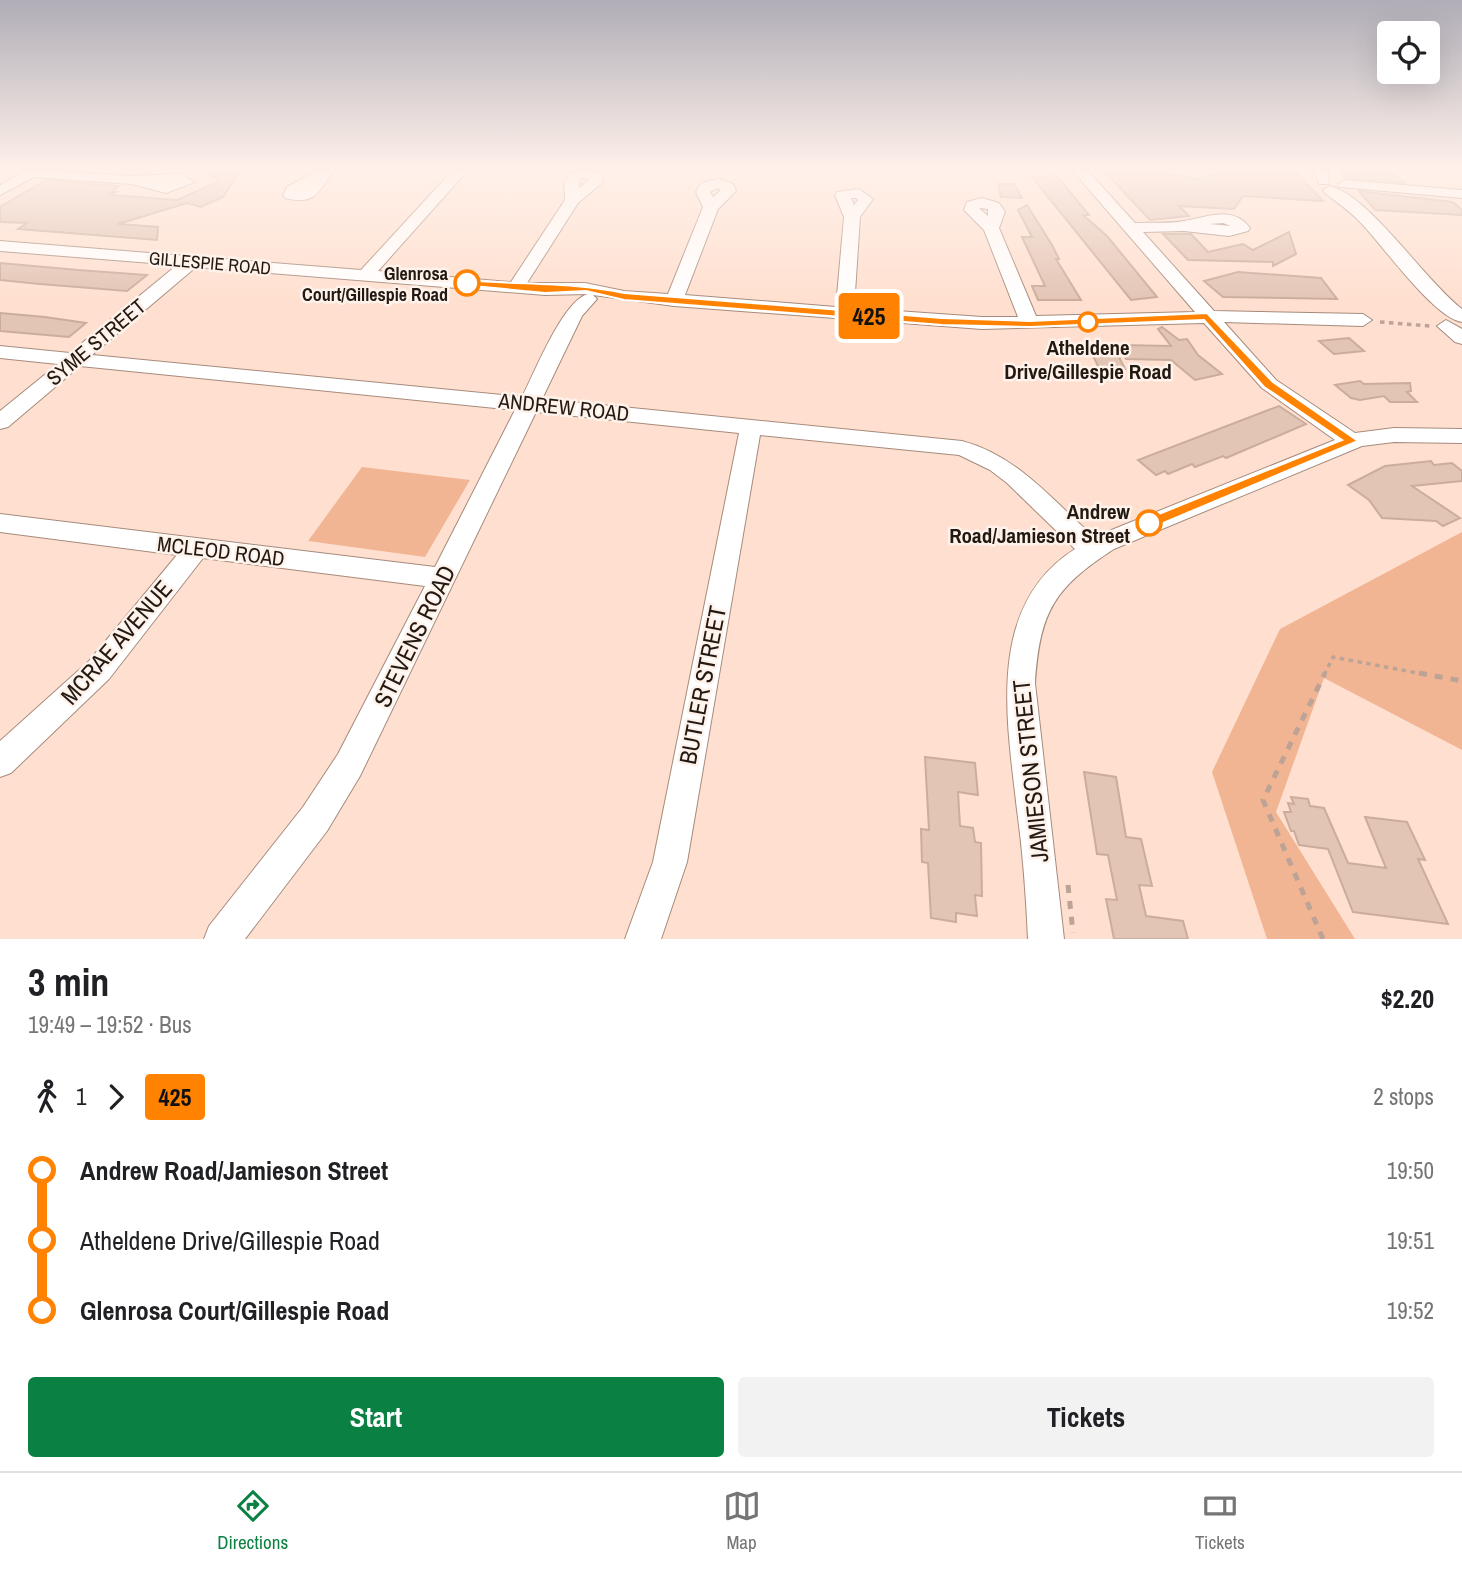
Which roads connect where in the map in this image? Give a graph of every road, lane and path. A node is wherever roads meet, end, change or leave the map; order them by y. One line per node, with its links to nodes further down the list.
1 (421, 214): 12 (street)
2 (563, 214): 13 (street)
3 (708, 214): 16 (street)
4 (1117, 214): 9 (street)
5 (1362, 214): 14 (street)
6 (852, 217): 17 (street)
7 (1184, 226): 9 (street)
8 (991, 228): 20 (street)
9 (1129, 228): 18 (street)
10 (0, 246): 11 (street, GILLESPIE ROAD)
11 (192, 261): 12 (street, GILLESPIE ROAD); 24 (street, SYME STREET)
12 (366, 275): 13 (street, GILLESPIE ROAD)
13 (516, 287): 15 (street, GILLESPIE ROAD)
14 (1430, 294): 21 (street)
15 (582, 298): 16 (street, GILLESPIE ROAD); 25 (street, STEVENS ROAD)
16 (674, 301): 17 (street, GILLESPIE ROAD)
17 (844, 314): 20 (street, GILLESPIE ROAD)
18 (1207, 317): 19 (street, GILLESPIE ROAD); 20 (street, GILLESPIE ROAD); 23 (street)
19 (1363, 320): 21 (path)
20 (1030, 324)
21 (1452, 324)
22 (0, 352): 24 (street, ANDREW ROAD)
23 (1242, 354): 29 (street)
24 (75, 359): 25 (street, ANDREW ROAD); 26 (street, SYME STREET)
25 (529, 404): 27 (street, ANDREW ROAD); 33 (street, STEVENS ROAD)
26 (0, 422)
27 (751, 427): 32 (street, ANDREW ROAD); 38 (street, BUTLER STREET)
28 (1459, 436): 29 (street)
29 (1359, 439): 32 (street, JAMIESON STREET)
30 (0, 523): 31 (street, MCLEOD ROAD)
31 (197, 548): 33 (street, MCLEOD ROAD); 35 (street, MCRAE AVENUE)
32 (1091, 549): 39 (street, JAMIESON STREET)
33 (443, 578): 37 (street, STEVENS ROAD)
34 (1462, 681): 41 (path)
35 (0, 762)
36 (1067, 879): 40 (path)
37 (222, 939)
38 (643, 939)
39 (1046, 939)
40 (1074, 939)
41 (1323, 939)

